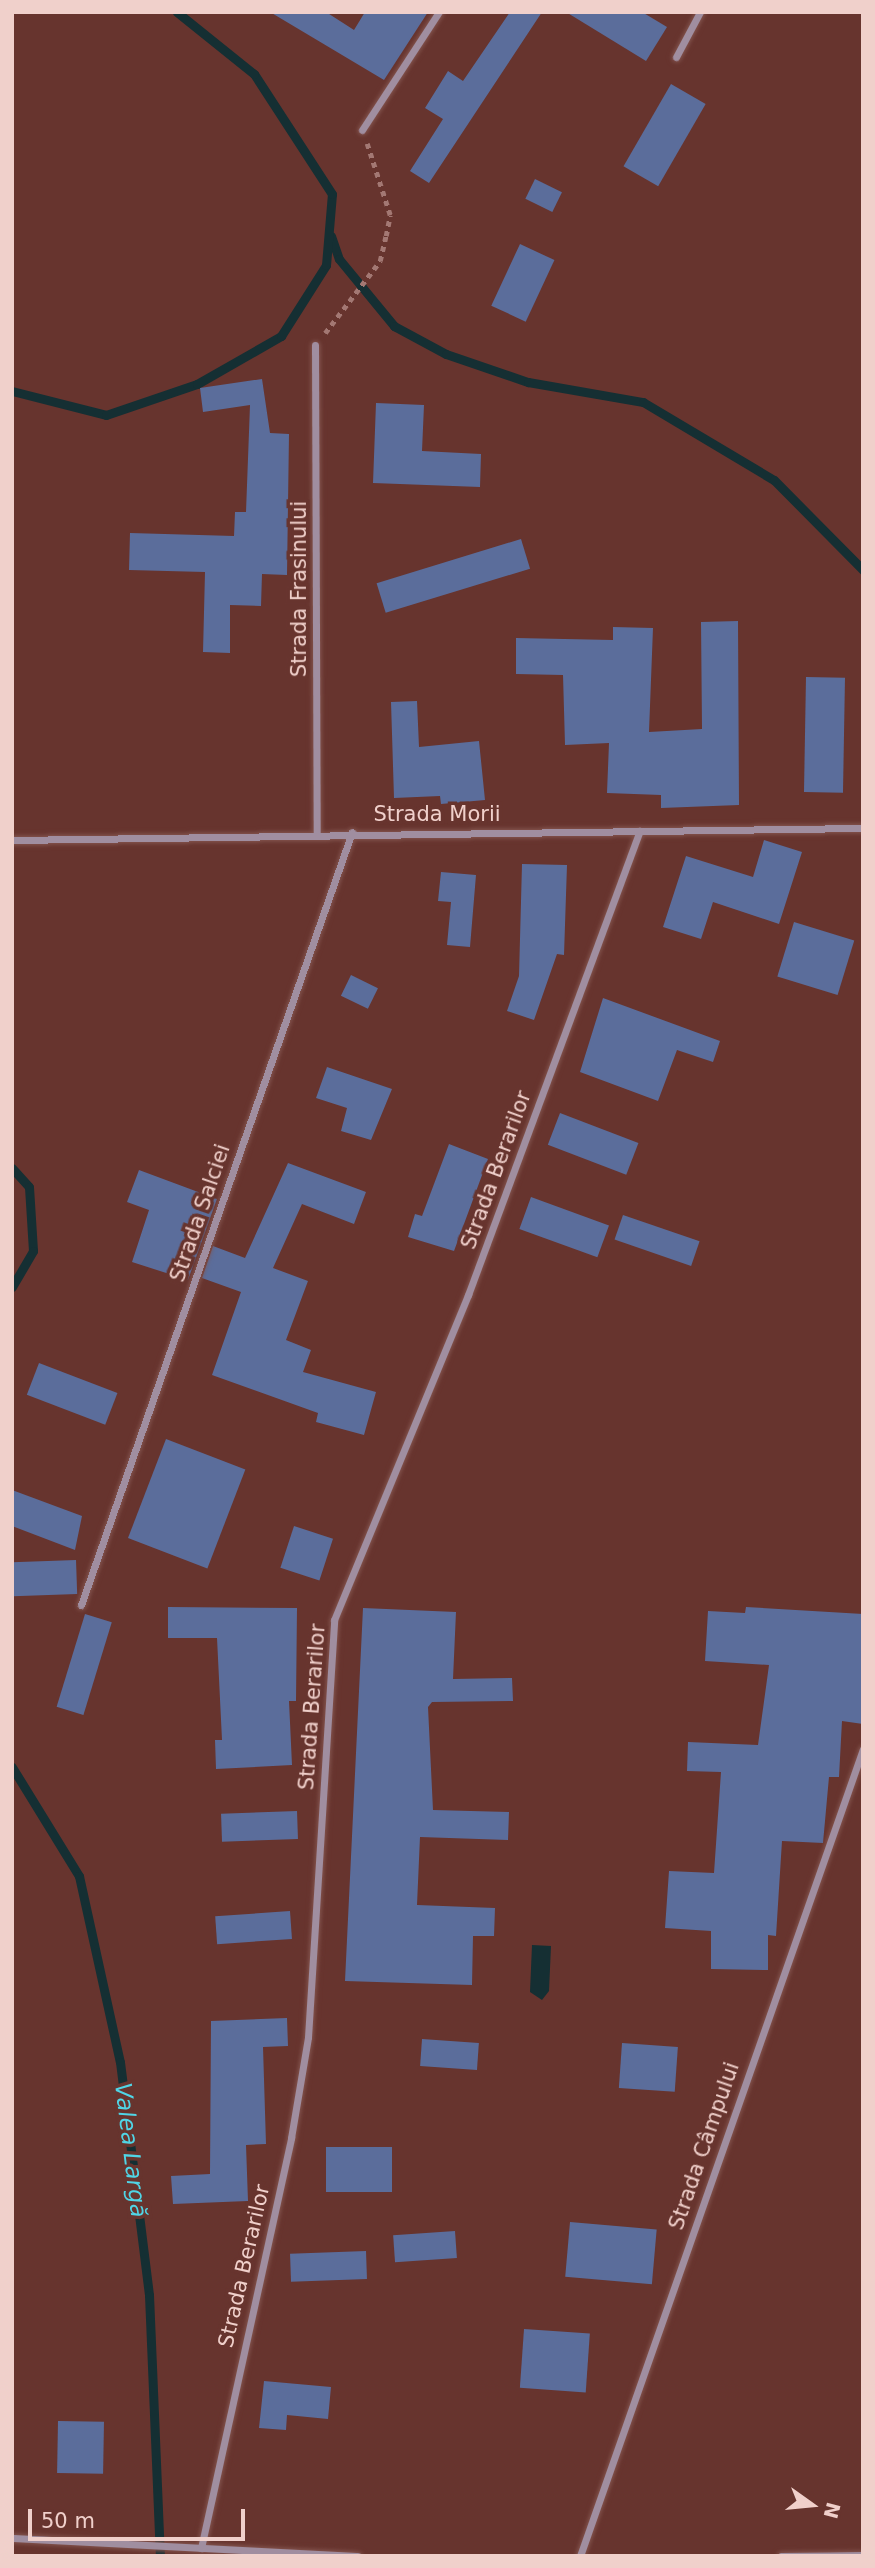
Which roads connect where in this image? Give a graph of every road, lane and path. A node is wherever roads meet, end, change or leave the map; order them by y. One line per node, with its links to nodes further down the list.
1 (439, 12): 4 (street)
2 (700, 12): 3 (street)
3 (676, 57)
4 (362, 130): 5 (path)
5 (315, 345): 9 (street, Strada Frasinului)
6 (863, 828): 7 (street, Strada Morii)
7 (640, 831): 8 (street, Strada Morii); 14 (street, Strada Berarilor)
8 (352, 832): 9 (street, Strada Morii); 11 (street, Strada Salciei)
9 (317, 834): 10 (street, Strada Morii)
10 (12, 841)
11 (81, 1605)
12 (863, 1749): 17 (street, Strada Câmpului)
13 (12, 2538): 14 (street)
14 (201, 2547): 16 (street)
15 (863, 2555): 18 (street)
16 (358, 2556)
17 (580, 2556)
18 (781, 2556)

